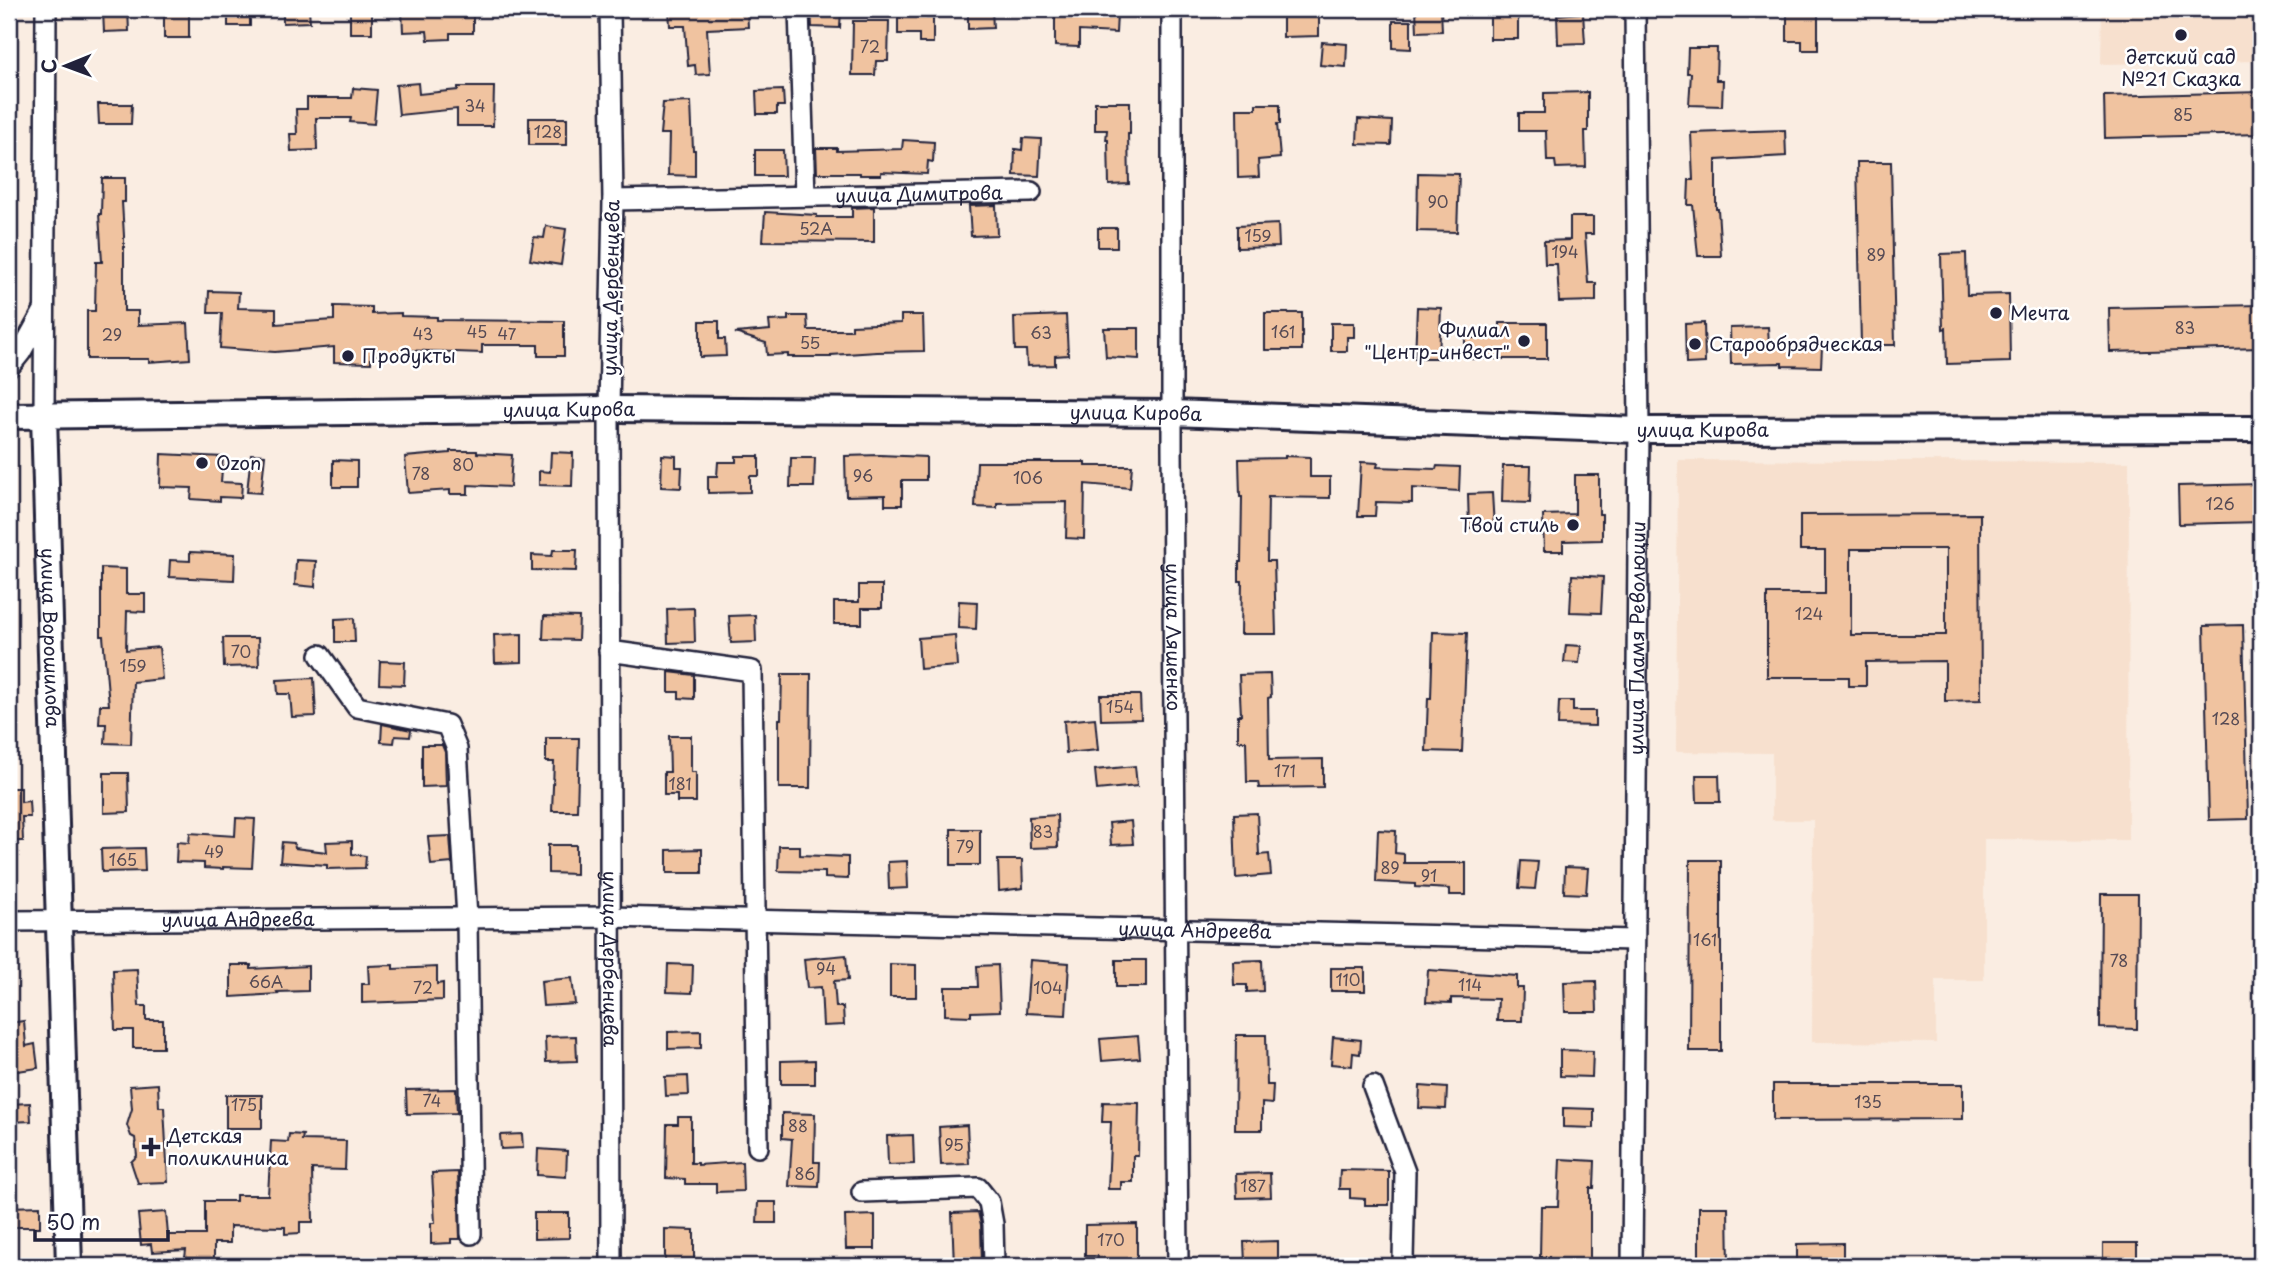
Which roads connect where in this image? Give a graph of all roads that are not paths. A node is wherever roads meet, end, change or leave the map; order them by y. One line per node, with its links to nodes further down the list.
1 (46, 9): 9 (street, улица Ворошилова)
2 (610, 9): 8 (street, улица Дербенцева)
3 (799, 9): 7 (street, улица Димитрова)
4 (1172, 9): 12 (street, улица Ляшенко)
5 (1635, 9): 16 (street, улица Пламя Революции)
6 (1031, 192): 7 (street, улица Димитрова)
7 (806, 196): 8 (street, улица Димитрова)
8 (613, 200): 11 (street, улица Дербенцева)
9 (45, 308): 10 (street); 14 (street, улица Ворошилова)
10 (9, 367)
11 (609, 409): 12 (main road, улица Кирова); 14 (main road, улица Кирова); 17 (street, улица Дербенцева)
12 (1172, 413): 16 (main road, улица Кирова); 24 (street, улица Ляшенко)
13 (9, 416): 14 (main road, улица Кирова)
14 (44, 416): 21 (main road, улица Ворошилова)
15 (2261, 429): 16 (main road, улица Кирова)
16 (1639, 430): 25 (street, улица Пламя Революции)
17 (609, 651): 19 (street, улица Дербенцева); 22 (street)
18 (320, 655): 20 (street)
19 (609, 917): 20 (street, улица Андреева); 22 (street, улица Андреева); 31 (street, улица Дербенцева)
20 (467, 918): 21 (street, улица Андреева); 29 (street)
21 (60, 920): 23 (street, улица Андреева); 30 (main road, улица Ворошилова)
22 (757, 920): 24 (street, улица Андреева); 27 (street)
23 (9, 921)
24 (1175, 929): 25 (street, улица Андреева); 33 (street, улица Ляшенко)
25 (1634, 940): 35 (street, улица Пламя Революции)
26 (1373, 1086): 34 (street)
27 (758, 1147)
28 (862, 1192): 32 (street)
29 (471, 1234)
30 (69, 1266)
31 (611, 1266)
32 (994, 1266)
33 (1178, 1266)
34 (1401, 1266)
35 (1632, 1266)

